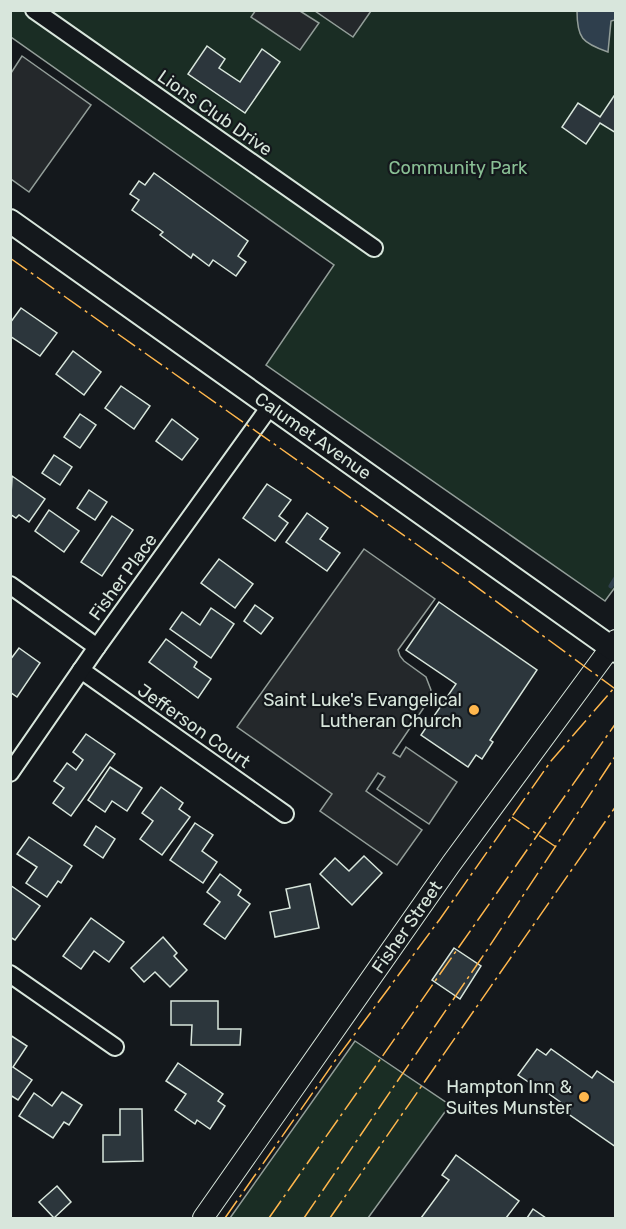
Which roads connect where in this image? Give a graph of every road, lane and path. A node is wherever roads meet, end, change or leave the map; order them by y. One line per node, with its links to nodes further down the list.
1 (33, 10): 3 (street, Lions Club Drive)
2 (10, 221): 4 (main road, Calumet Avenue)
3 (374, 248)
4 (271, 405): 6 (main road, Calumet Avenue); 7 (street, Fisher Place)
5 (10, 585): 7 (street)
6 (614, 646): 13 (street, Fisher Street)
7 (97, 647): 8 (street, Fisher Place)
8 (81, 670): 9 (street, Fisher Place); 10 (street, Jefferson Court)
9 (10, 773)
10 (285, 814)
11 (10, 974): 12 (street)
12 (116, 1047)
13 (203, 1218)

